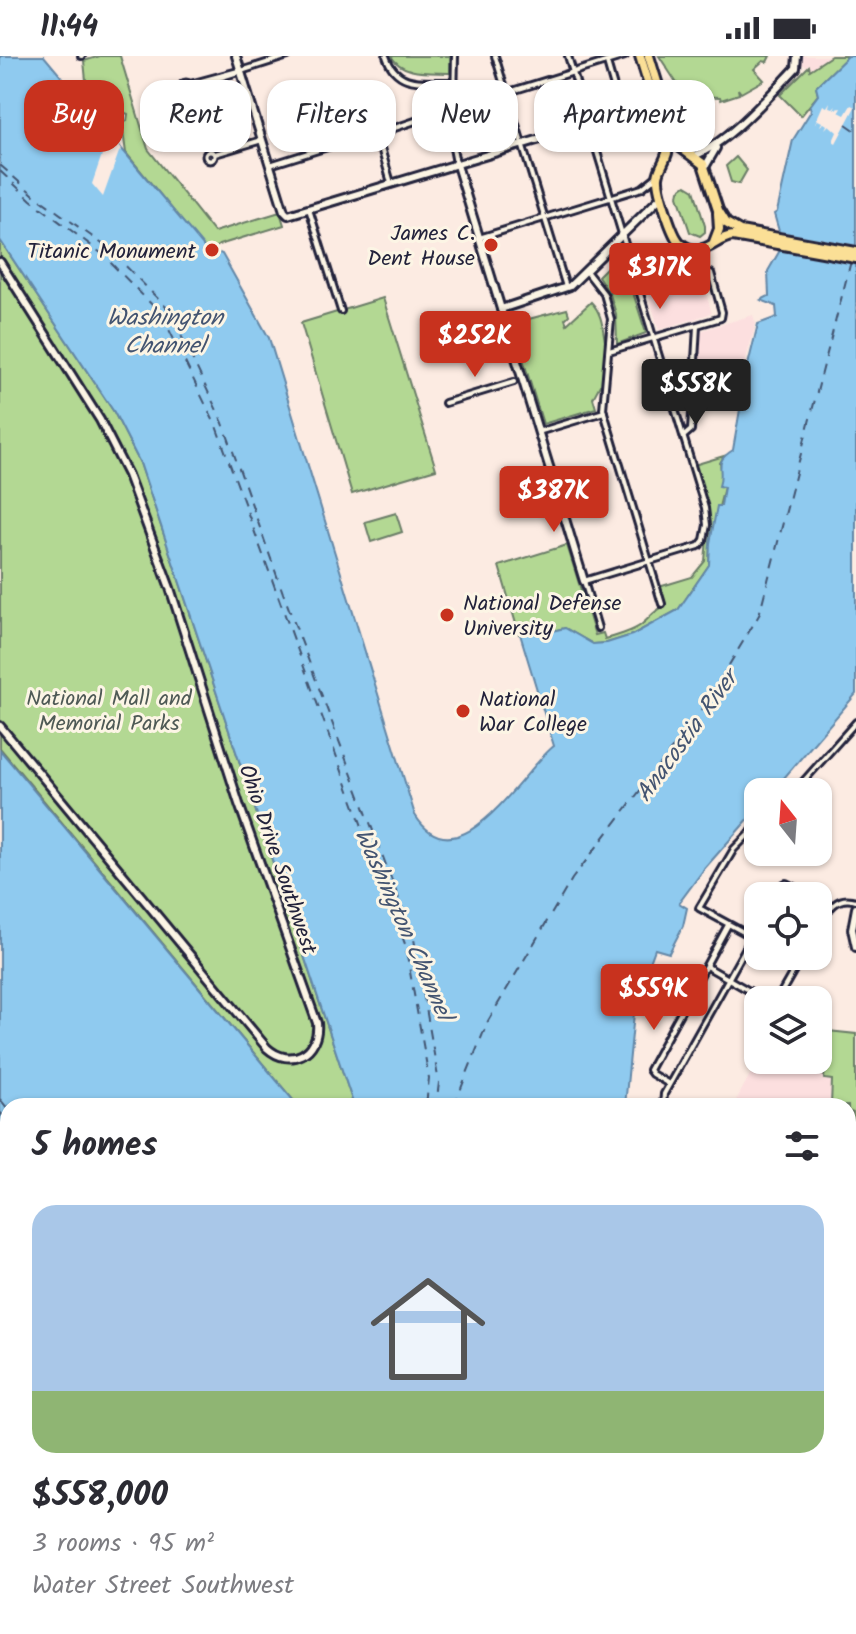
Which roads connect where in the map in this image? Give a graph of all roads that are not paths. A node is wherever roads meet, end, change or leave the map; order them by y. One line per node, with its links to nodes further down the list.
1 (236, 56): 12 (street)
2 (288, 56): 12 (street)
3 (386, 56): 15 (street)
4 (455, 56): 16 (street)
5 (495, 56): 17 (street)
6 (568, 56): 13 (street)
7 (625, 56): 11 (street)
8 (640, 56): 20 (main road)
9 (649, 56): 21 (main road)
10 (798, 60): 25 (street)
11 (606, 63): 13 (street); 19 (street)
12 (241, 71): 14 (street); 26 (street)
13 (574, 73): 18 (street); 22 (street)
14 (210, 80)
15 (428, 80)
16 (455, 80)
17 (503, 80)
18 (576, 80)
19 (611, 80)
20 (650, 80)
21 (654, 80)
22 (518, 90)
23 (412, 122): 40 (street)
24 (518, 131): 28 (street)
25 (724, 139): 35 (street); 38 (street)
26 (262, 140): 34 (street); 36 (street)
27 (534, 141): 28 (street)
28 (522, 145): 37 (street); 45 (street)
29 (312, 152): 36 (street)
30 (454, 152): 37 (street)
31 (597, 152): 42 (street)
32 (667, 152): 39 (main road)
33 (687, 152): 35 (main road)
34 (215, 154)
35 (692, 156): 38 (main road); 39 (main road)
36 (270, 165): 43 (street)
37 (457, 165): 40 (street); 48 (street)
38 (705, 167): 44 (main road)
39 (661, 169): 41 (main road); 42 (street)
40 (391, 184): 43 (street)
41 (662, 195): 46 (street); 50 (main road)
42 (611, 197): 45 (street); 46 (street)
43 (309, 209): 59 (street)
44 (718, 210): 47 (main road); 49 (main road)
45 (545, 218): 48 (street); 57 (street)
46 (623, 235): 54 (street); 55 (street)
47 (754, 236): 49 (main road); 51 (main road); 52 (main road)
48 (479, 238): 58 (street)
49 (713, 243): 50 (main road)
50 (694, 250): 54 (street)
51 (856, 252)
52 (856, 258)
53 (0, 262): 76 (street, Ohio Drive Southwest)
54 (633, 269): 61 (street)
55 (586, 271): 57 (street); 62 (street)
56 (711, 273): 60 (street)
57 (567, 288): 58 (street)
58 (501, 309): 69 (street)
59 (341, 311)
60 (697, 325): 61 (street); 65 (street)
61 (654, 338): 62 (street); 66 (street)
62 (609, 351): 68 (street)
63 (728, 376): 65 (street)
64 (514, 382): 67 (street)
65 (694, 386): 66 (street); 70 (street)
66 (671, 393): 70 (street)
67 (445, 403)
68 (604, 412): 69 (street); 71 (street)
69 (538, 432): 72 (street)
70 (684, 436): 71 (street)
71 (649, 561): 72 (street); 73 (street)
72 (584, 581): 74 (street)
73 (662, 604)
74 (598, 628)
75 (856, 722): 77 (street)
76 (0, 726)
77 (806, 778)
78 (744, 838): 82 (street)
79 (856, 901): 80 (street)
80 (832, 907)
81 (856, 908): 84 (street)
82 (728, 925): 83 (street); 86 (street)
83 (744, 934)
84 (856, 947)
85 (744, 956): 87 (street)
86 (706, 966): 87 (street); 89 (street)
87 (729, 979): 88 (street); 89 (street)
88 (744, 988)
89 (669, 1084): 90 (street)
90 (663, 1098)

